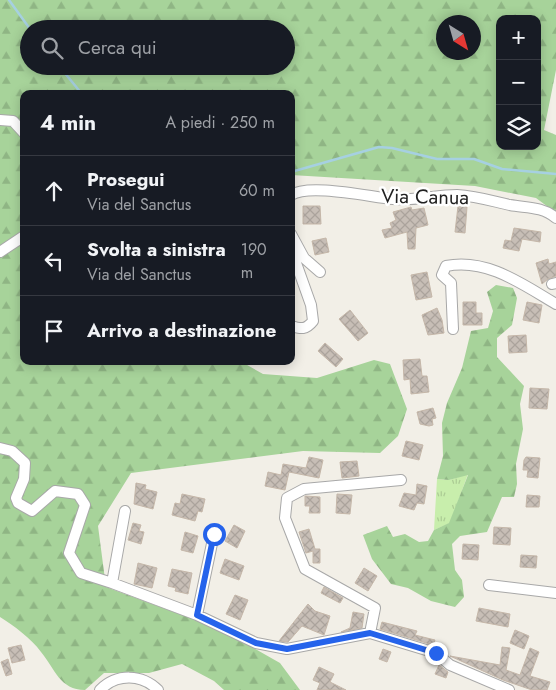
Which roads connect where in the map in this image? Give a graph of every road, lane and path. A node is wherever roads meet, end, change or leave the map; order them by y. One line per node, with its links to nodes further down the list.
1 (0, 120): 2 (street)
2 (20, 129)
3 (295, 192): 4 (street, Via Canua)
4 (556, 218)
5 (20, 239): 7 (street)
6 (295, 241): 9 (street)
7 (0, 252)
8 (295, 260): 11 (street)
9 (320, 272)
10 (556, 304): 12 (street)
11 (295, 327)
12 (453, 329)
13 (0, 448): 17 (street)
14 (401, 480): 21 (street)
15 (125, 510): 17 (street)
16 (214, 534): 20 (street)
17 (112, 583): 20 (street)
18 (489, 585): 19 (street)
19 (556, 593)
20 (197, 615): 21 (street)
21 (370, 633): 24 (street)
22 (100, 690): 23 (street)
23 (158, 690)
24 (509, 690)

